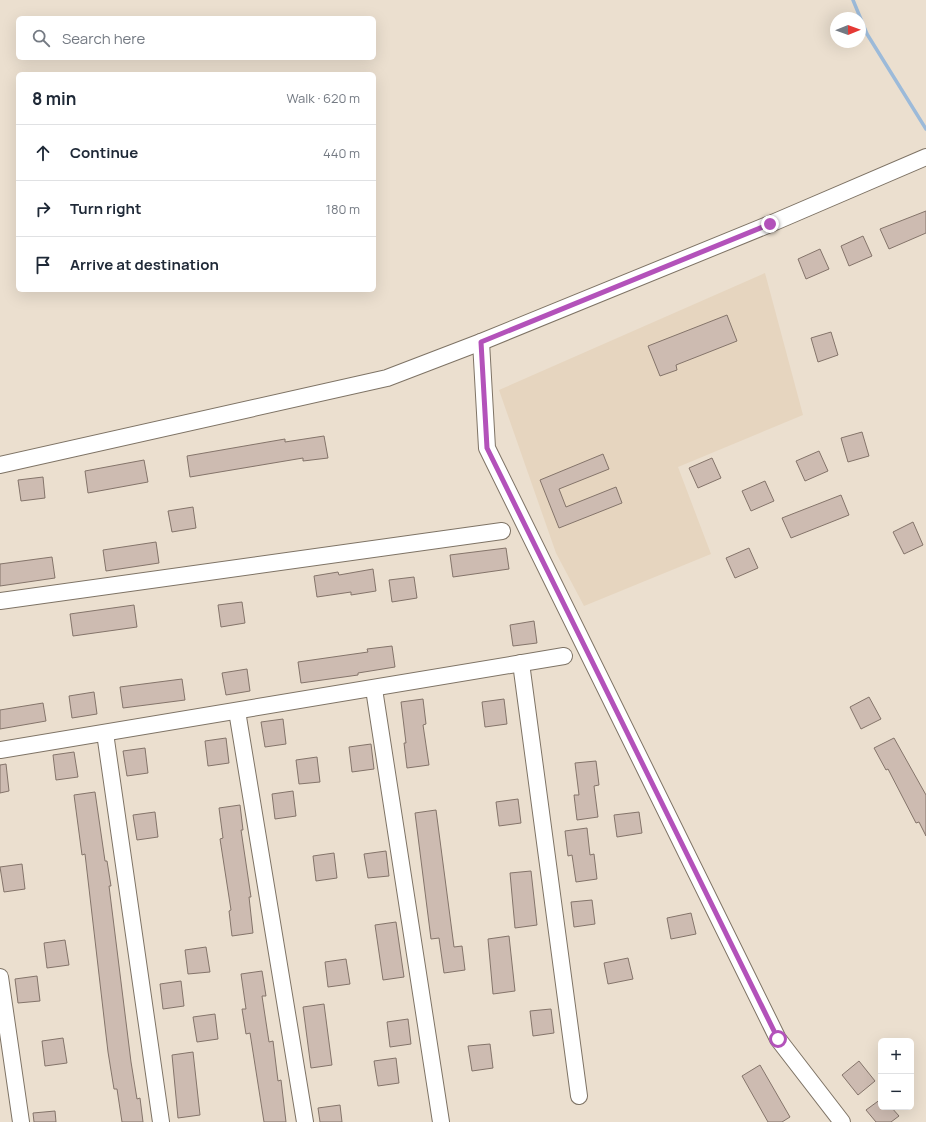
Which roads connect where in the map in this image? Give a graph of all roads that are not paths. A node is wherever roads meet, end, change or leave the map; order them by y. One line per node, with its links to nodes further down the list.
1 (925, 158): 2 (street)
2 (481, 342): 3 (street); 18 (street)
3 (0, 465)
4 (502, 531): 5 (street)
5 (0, 601)
6 (564, 656): 7 (street)
7 (521, 663): 8 (street); 13 (street)
8 (374, 689): 9 (street); 17 (street)
9 (237, 711): 10 (street); 16 (street)
10 (105, 732): 11 (street); 15 (street)
11 (0, 750)
12 (0, 977): 14 (street)
13 (579, 1096)
14 (21, 1122)
15 (161, 1122)
16 (305, 1122)
17 (441, 1122)
18 (842, 1122)

